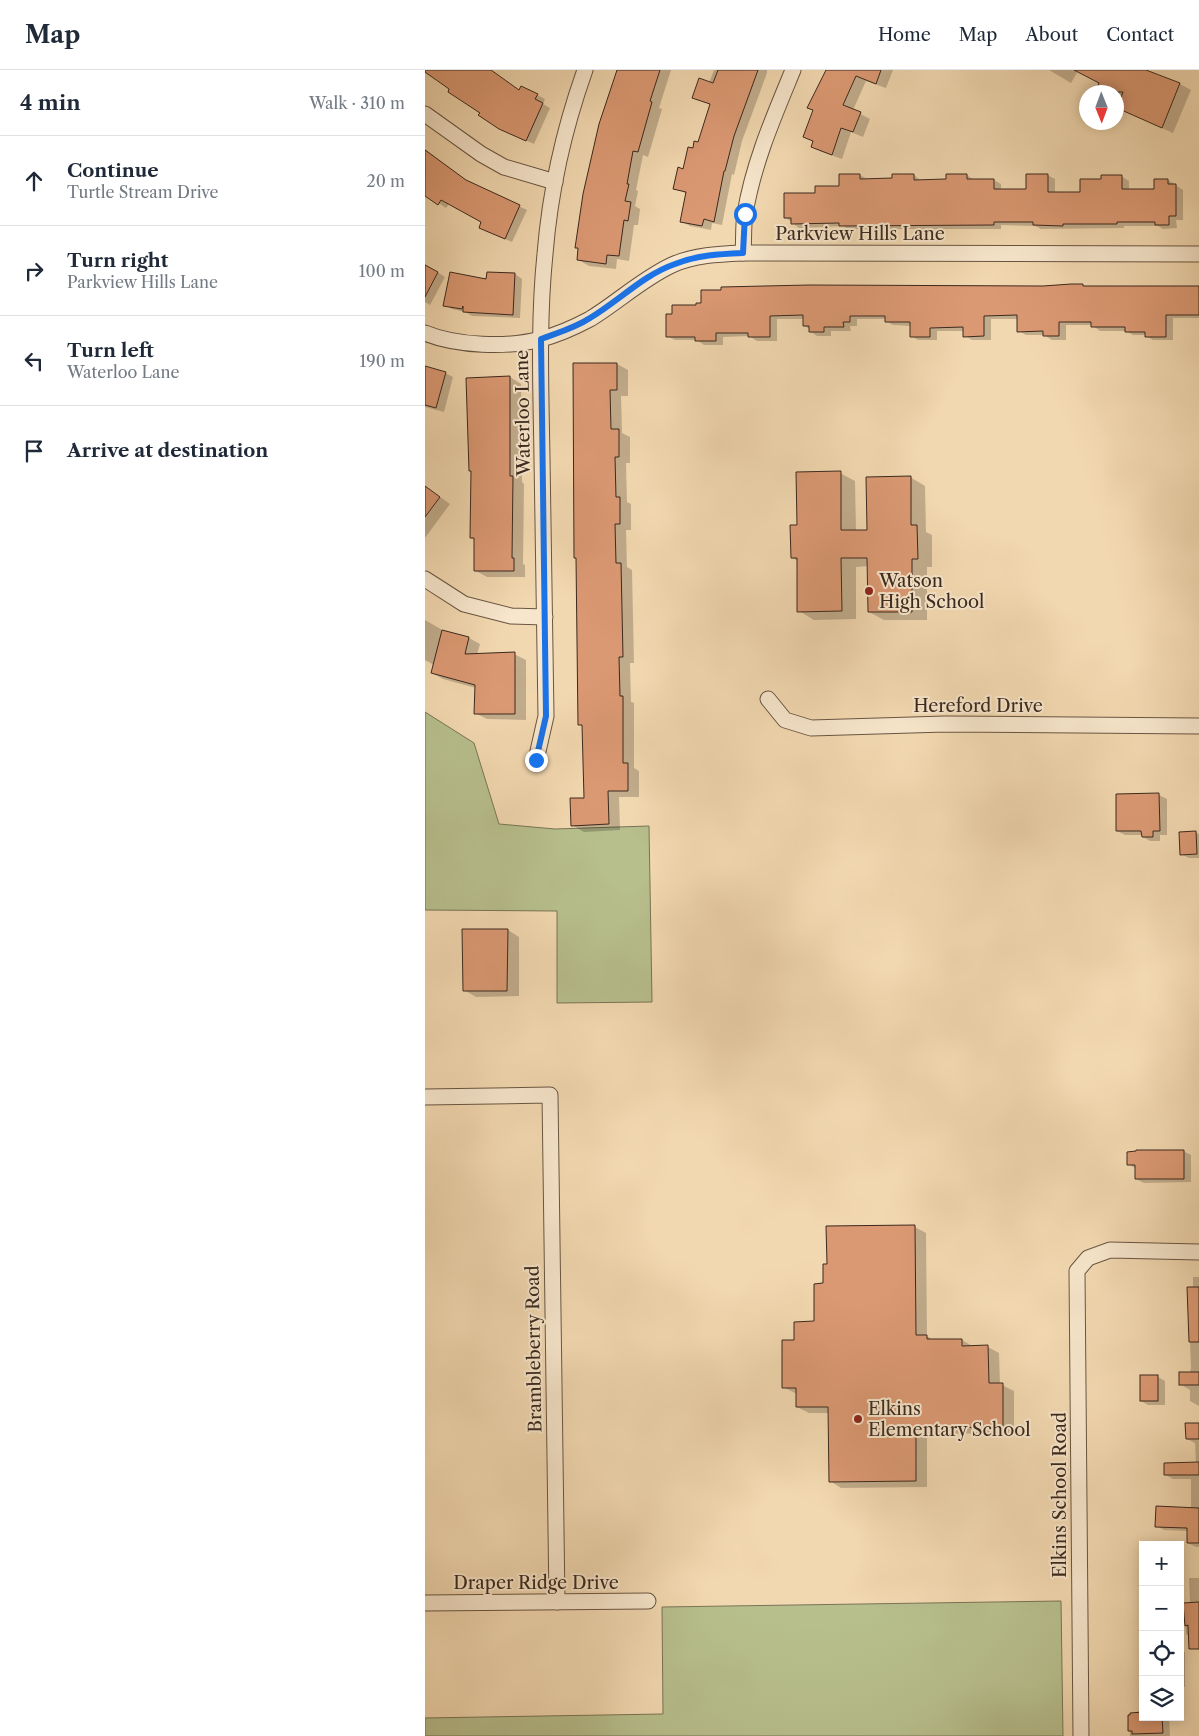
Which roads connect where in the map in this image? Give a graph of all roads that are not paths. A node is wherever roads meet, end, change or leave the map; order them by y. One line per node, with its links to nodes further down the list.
1 (585, 70): 4 (street, Waterloo Lane)
2 (793, 70): 5 (street)
3 (425, 114): 4 (street)
4 (555, 182): 8 (street, Waterloo Lane)
5 (743, 253): 6 (street, Parkview Hills Lane); 8 (street, Parkview Hills Lane)
6 (1199, 254)
7 (425, 333): 8 (street, Parkview Hills Lane)
8 (541, 339): 10 (street, Waterloo Lane)
9 (425, 579): 10 (street)
10 (545, 617): 13 (street, Waterloo Lane)
11 (768, 699): 12 (street, Hereford Drive)
12 (1199, 726)
13 (536, 760)
14 (425, 1097): 18 (street, Brambleberry Road)
15 (1199, 1252): 19 (street, Elkins School Road)
16 (648, 1601): 18 (street, Draper Ridge Drive)
17 (425, 1602): 18 (street, Draper Ridge Drive)
18 (557, 1602)
19 (1081, 1736)

